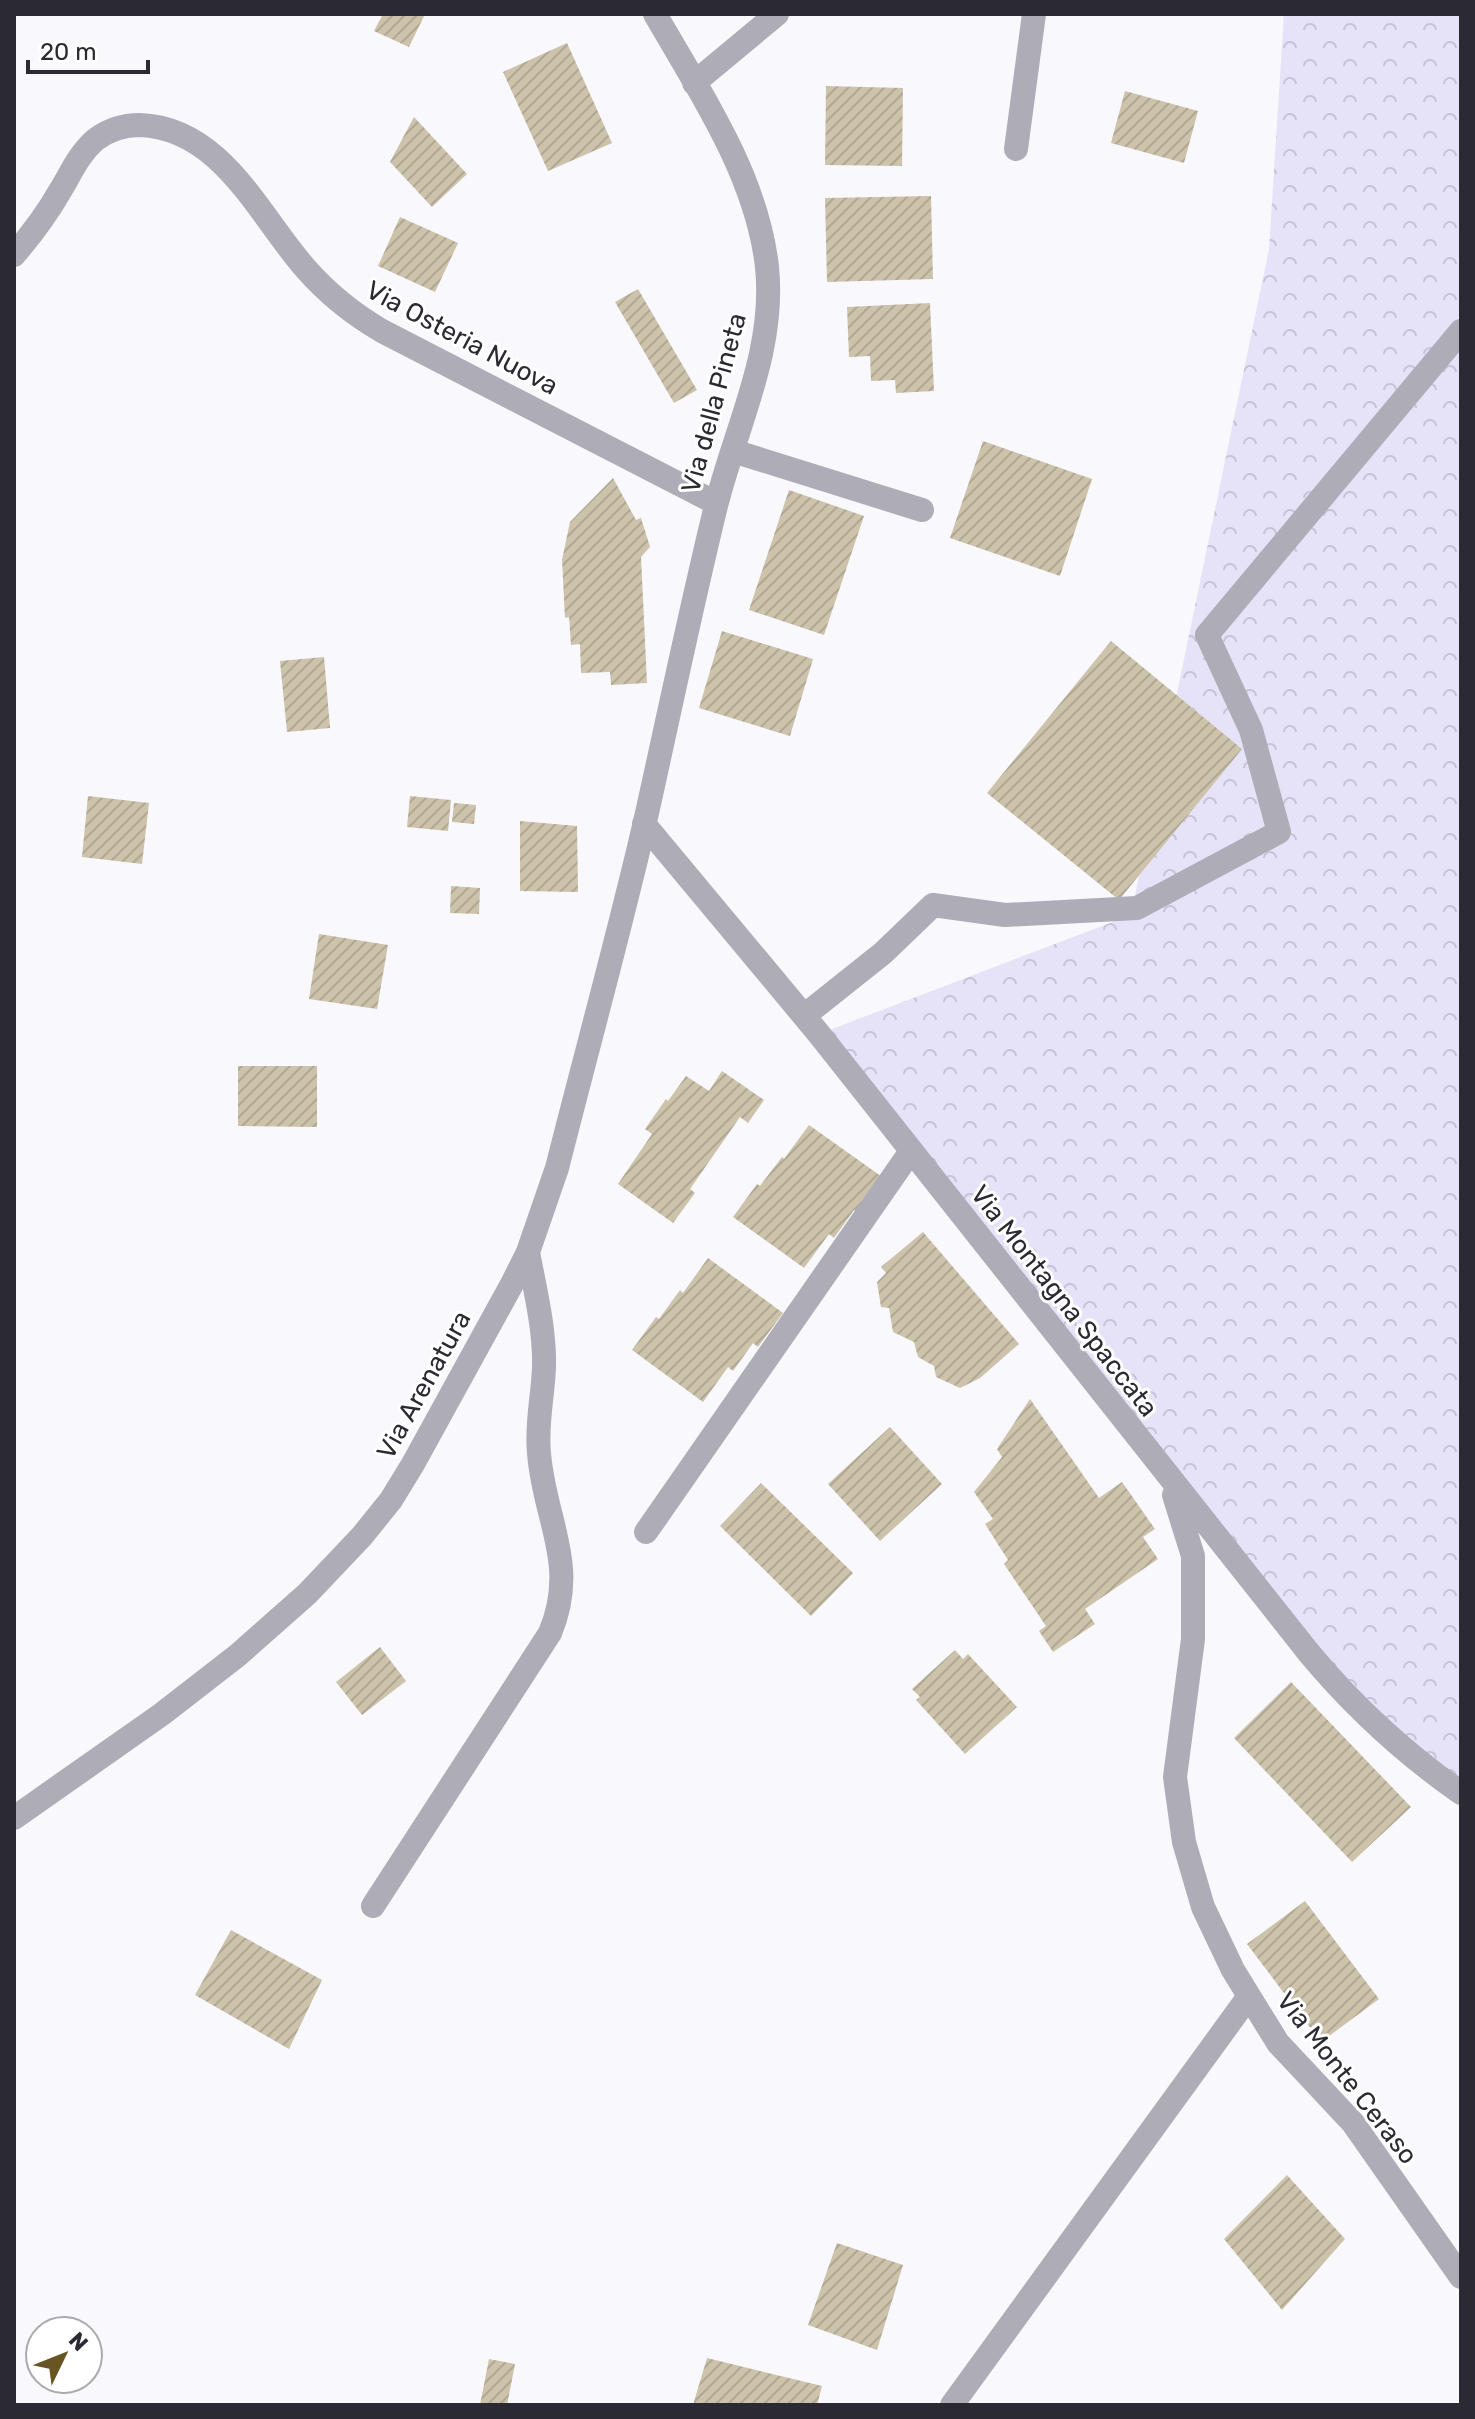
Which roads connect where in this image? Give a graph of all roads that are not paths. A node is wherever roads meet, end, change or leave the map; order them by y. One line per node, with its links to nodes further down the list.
1 (655, 14): 4 (street, Via della Pineta)
2 (777, 14): 4 (street)
3 (1034, 14): 5 (street)
4 (694, 83): 8 (street, Via della Pineta)
5 (1016, 149)
6 (14, 255): 9 (street, Via Osteria Nuova)
7 (1461, 331): 12 (street)
8 (733, 451): 9 (street, Via della Pineta); 10 (street)
9 (716, 503): 11 (street, Via della Pineta)
10 (922, 510)
11 (644, 824): 12 (street, Via Montagna Spaccata); 14 (street, Via Arenatura)
12 (804, 1016): 13 (street, Via Montagna Spaccata)
13 (911, 1151): 15 (street, Via Montagna Spaccata); 16 (street)
14 (528, 1252): 18 (street, Via Arenatura); 19 (street)
15 (1170, 1481): 17 (street, Via Montagna Spaccata); 20 (street, Via Monte Ceraso)
16 (646, 1532)
17 (1461, 1793)
18 (14, 1818)
19 (373, 1906)
20 (1249, 1996): 21 (street, Via Monte Ceraso); 22 (street)
21 (1461, 2277)
22 (952, 2405)

